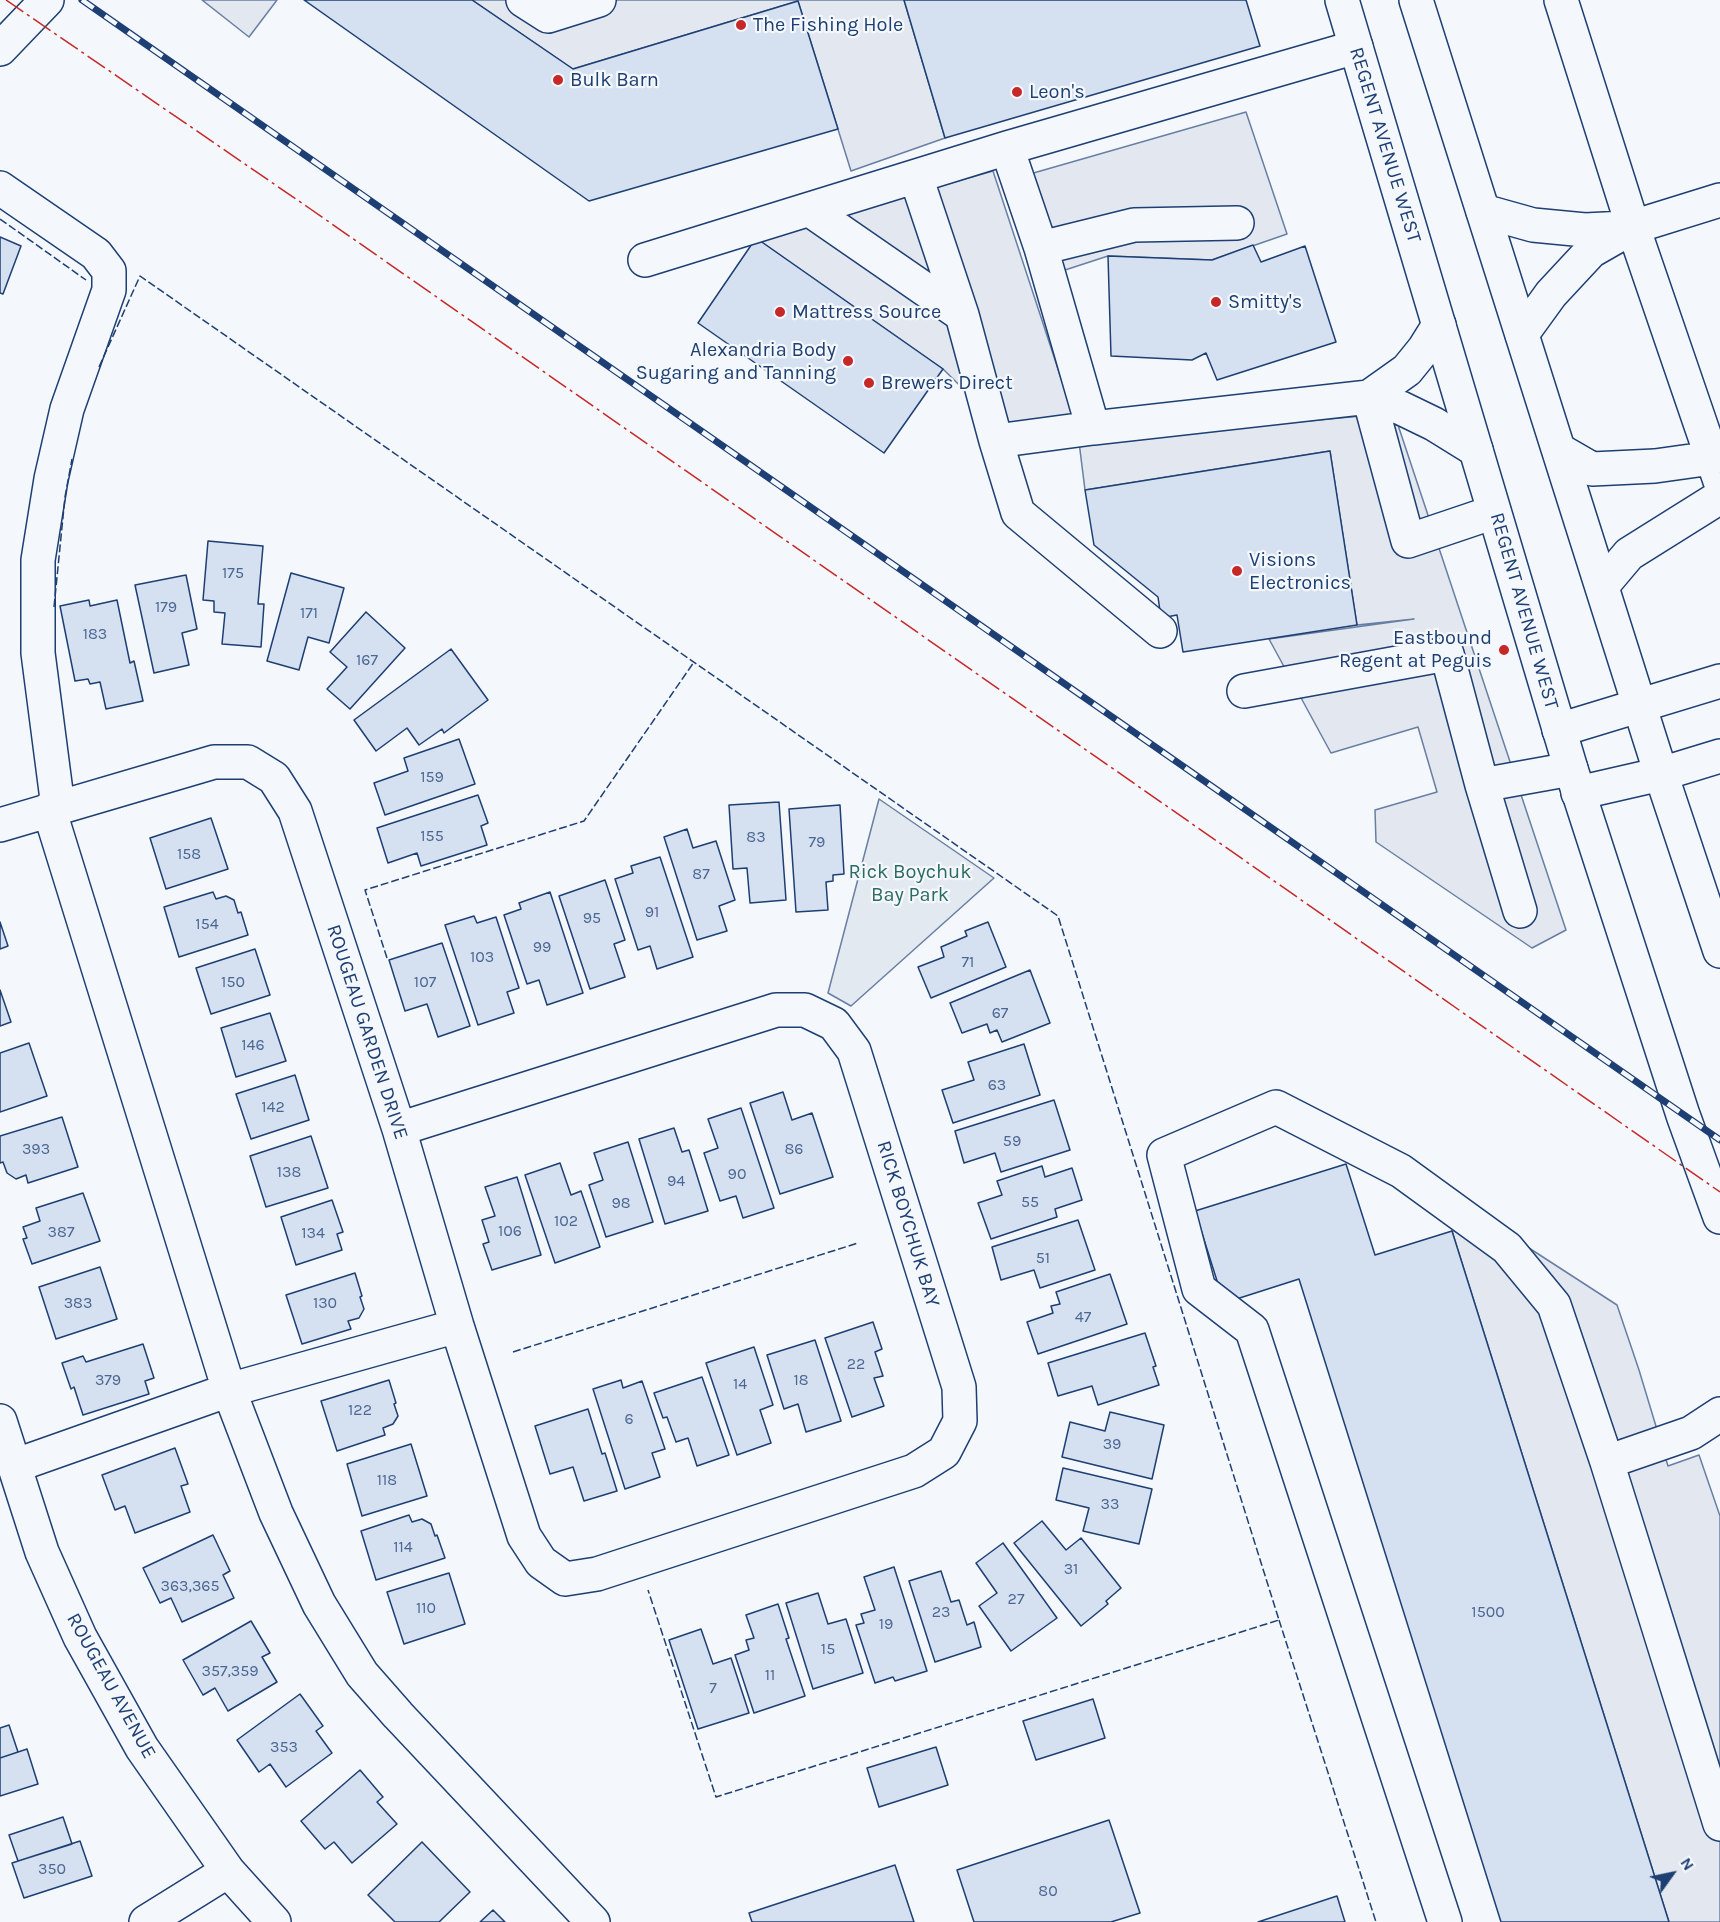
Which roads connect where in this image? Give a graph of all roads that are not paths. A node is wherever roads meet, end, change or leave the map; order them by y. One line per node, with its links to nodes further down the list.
1 (47, 0): 8 (street)
2 (524, 0): 3 (street)
3 (599, 0)
4 (1342, 0): 7 (street, REGENT AVENUE WEST)
5 (1416, 0): 14 (street)
6 (1561, 0): 16 (street)
7 (1356, 47): 9 (street); 20 (street, REGENT AVENUE WEST)
8 (0, 49)
9 (1007, 148): 10 (street); 17 (street)
10 (916, 177): 13 (street); 19 (street)
11 (0, 188): 40 (street)
12 (1720, 200): 16 (street)
13 (810, 210): 18 (street); 19 (street)
14 (1483, 211): 16 (street); 21 (street)
15 (1237, 223): 17 (street)
16 (1633, 227): 21 (street); 27 (street)
17 (1041, 248): 23 (street)
18 (645, 260)
19 (962, 315): 24 (street)
20 (1439, 325): 22 (street); 25 (street, REGENT AVENUE WEST)
21 (1522, 334): 26 (street)
22 (1369, 397): 23 (street); 25 (street); 29 (street)
23 (1093, 429): 24 (street)
24 (996, 441): 31 (street)
25 (1476, 450): 29 (street, REGENT AVENUE WEST)
26 (1559, 450): 27 (street); 30 (street)
27 (1716, 470)
28 (1720, 497): 30 (street)
29 (1494, 512): 35 (street, REGENT AVENUE WEST)
30 (1602, 586): 34 (street)
31 (1160, 631)
32 (1720, 681): 34 (street)
33 (1244, 691): 39 (street)
34 (1639, 705): 35 (street); 37 (street)
35 (1559, 730): 38 (street, REGENT AVENUE WEST)
36 (1720, 756): 37 (street)
37 (1661, 774): 38 (street); 43 (street)
38 (1574, 781): 39 (street); 45 (street, REGENT AVENUE WEST)
39 (1482, 785): 42 (street)
40 (54, 808): 41 (street, ROUGEAU GARDEN DRIVE); 44 (street, ROUGEAU GARDEN DRIVE); 47 (street)
41 (0, 825)
42 (1520, 911)
43 (1718, 942)
44 (399, 1129): 46 (street, ROUGEAU GARDEN DRIVE); 52 (street, RICK BOYCHUK BAY)
45 (1720, 1217)
46 (457, 1326): 47 (street); 52 (street, ROUGEAU GARDEN DRIVE)
47 (229, 1390): 51 (street); 57 (street)
48 (1720, 1414): 50 (street)
49 (0, 1421): 51 (street, ROUGEAU AVENUE)
50 (1607, 1462): 53 (street); 58 (street)
51 (14, 1466): 54 (street, ROUGEAU AVENUE)
52 (541, 1562)
53 (1720, 1824)
54 (228, 1871): 55 (street); 56 (street, ROUGEAU AVENUE)
55 (146, 1922)
56 (274, 1922)
57 (592, 1922)
58 (1445, 1922)

